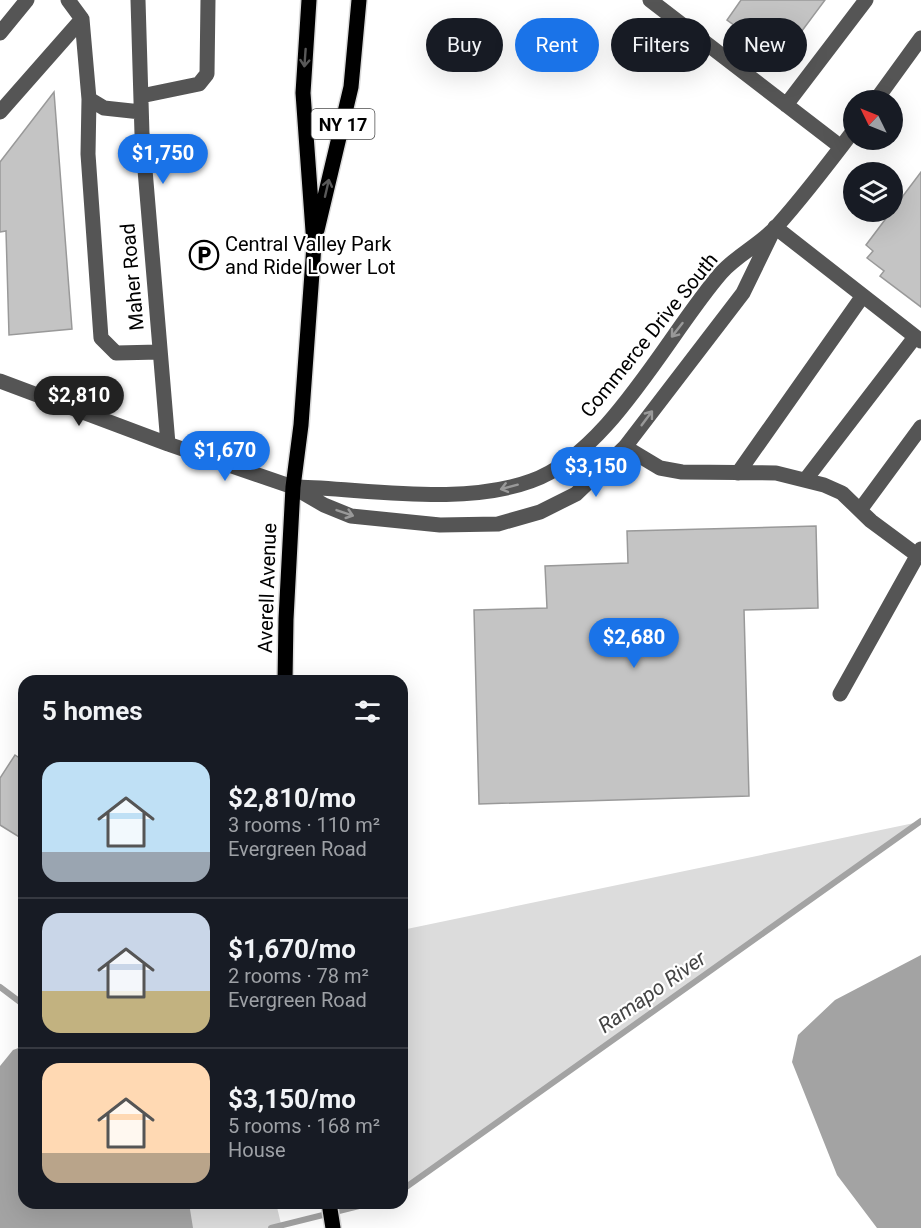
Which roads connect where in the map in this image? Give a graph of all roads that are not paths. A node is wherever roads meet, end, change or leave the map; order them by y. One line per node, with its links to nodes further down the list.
1 (27, 0): 10 (street)
2 (68, 0): 9 (street)
3 (138, 0): 14 (street, Maher Road)
4 (208, 0): 14 (street)
5 (309, 0): 20 (main road, Averell Avenue / NY 17, one-way to 20)
6 (359, 0): 20 (main road, Averell Avenue / NY 17, one-way to 6)
7 (650, 0): 15 (street)
8 (866, 0): 15 (street)
9 (82, 19): 13 (street); 16 (street)
10 (0, 33)
11 (921, 38): 12 (street)
12 (883, 90)
13 (89, 99): 14 (street); 23 (street)
14 (141, 104): 23 (street, Maher Road)
15 (786, 105): 18 (street)
16 (0, 112)
17 (843, 144): 18 (street, Commerce Drive South)
18 (841, 147): 19 (street, Commerce Drive South)
19 (775, 227): 21 (street); 27 (street, Commerce Drive South, one-way to 19); 30 (street, Commerce Drive South, one-way to 30)
20 (314, 245): 30 (main road, Averell Avenue / NY 17)
21 (862, 297): 22 (street); 28 (street)
22 (918, 339): 29 (street)
23 (159, 352): 26 (street, Maher Road)
24 (0, 381): 26 (street)
25 (921, 427): 31 (street)
26 (168, 444): 30 (street)
27 (625, 447): 28 (street); 30 (street, Commerce Drive South, one-way to 27)
28 (738, 473): 29 (street)
29 (806, 479): 31 (street)
30 (293, 487): 33 (main road, Averell Avenue / NY 17)
31 (860, 510): 32 (street)
32 (919, 552): 34 (street)
33 (285, 675)
34 (840, 694)
35 (330, 1209): 36 (main road)
36 (333, 1228)

